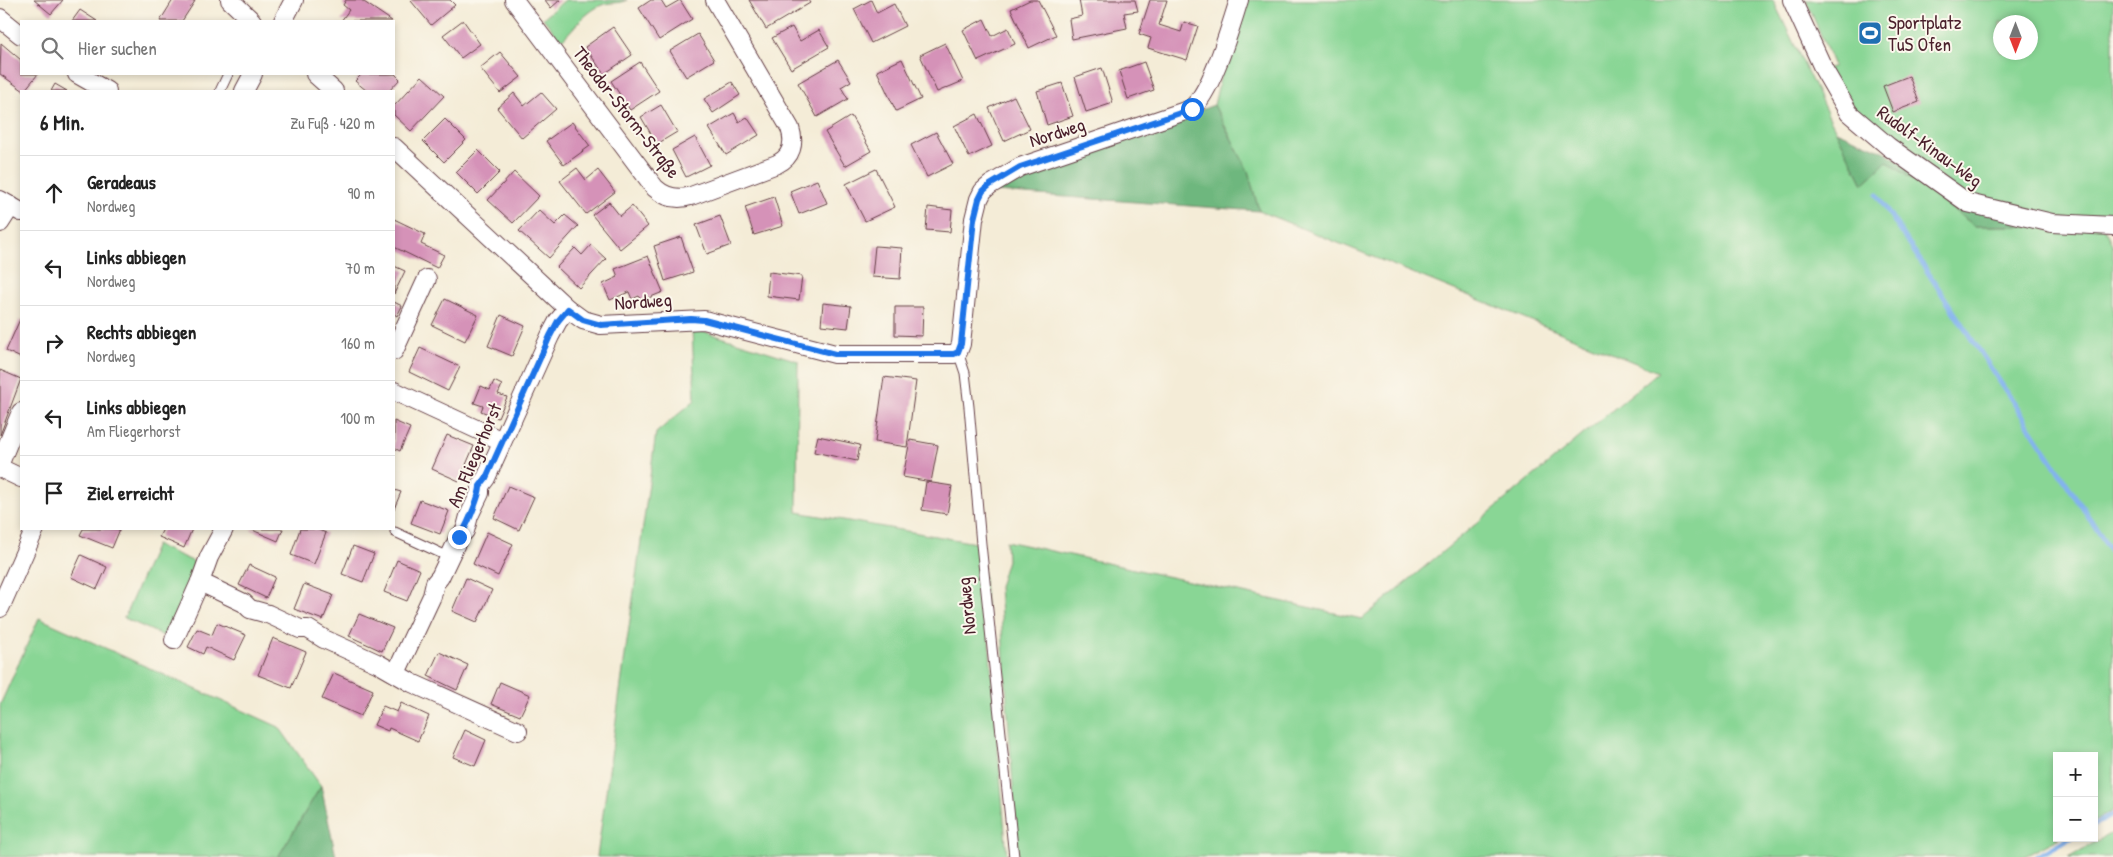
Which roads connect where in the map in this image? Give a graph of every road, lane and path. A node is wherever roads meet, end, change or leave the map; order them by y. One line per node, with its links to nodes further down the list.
1 (230, 0): 8 (street)
2 (294, 0): 9 (street)
3 (514, 0): 4 (street, Theodor-Storm-Straße)
4 (715, 0)
5 (1239, 0): 26 (street, Nordweg)
6 (1792, 0): 22 (street, Rudolf-Kinau-Weg)
7 (0, 18): 10 (street)
8 (251, 20)
9 (284, 20)
10 (20, 34)
11 (79, 75): 15 (street)
12 (228, 75): 16 (lane)
13 (252, 75): 17 (street)
14 (316, 75): 18 (street)
15 (105, 90)
16 (220, 90)
17 (245, 90)
18 (333, 90)
19 (395, 148): 24 (street, Nordweg)
20 (11, 206): 21 (street)
21 (0, 223)
22 (2113, 226)
23 (427, 279): 25 (street)
24 (568, 309): 26 (street, Nordweg); 29 (street, Am Fliegerhorst)
25 (395, 349)
26 (958, 352): 43 (lane, Nordweg)
27 (395, 391): 29 (street)
28 (20, 414): 30 (street)
29 (502, 441): 36 (street, Am Fliegerhorst)
30 (0, 463)
31 (0, 468): 32 (street)
32 (20, 478)
33 (34, 530): 38 (street)
34 (223, 530): 37 (street)
35 (395, 532): 36 (lane)
36 (449, 557): 41 (street, Am Fliegerhorst)
37 (200, 582): 40 (street); 41 (street)
38 (4, 590): 39 (street)
39 (0, 608)
40 (174, 640)
41 (396, 673): 42 (street)
42 (518, 731)
43 (1014, 857)

